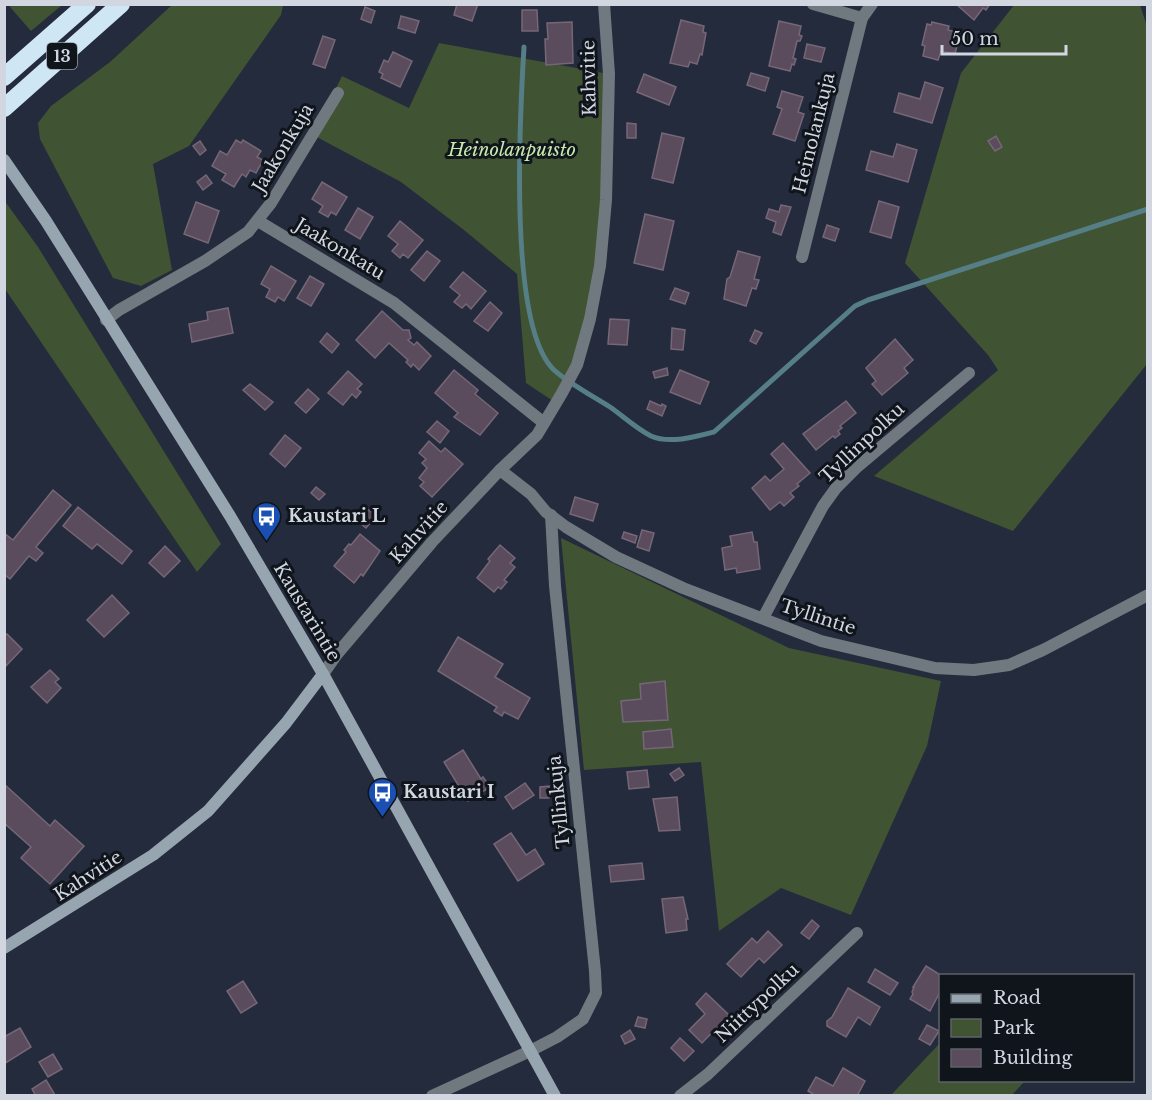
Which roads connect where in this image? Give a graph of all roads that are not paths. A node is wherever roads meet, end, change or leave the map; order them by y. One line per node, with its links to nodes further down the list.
1 (87, 4): 7 (highway, 13)
2 (121, 4): 9 (highway, 13)
3 (604, 4): 15 (street, Kahvitie)
4 (813, 4): 6 (street)
5 (872, 4): 6 (street)
6 (862, 18): 12 (street, Heinolankuja)
7 (4, 77)
8 (338, 93): 11 (street, Jaakonkuja)
9 (4, 108)
10 (4, 160): 13 (street, Kaustarintie)
11 (258, 221): 13 (street); 15 (street, Jaakonkatu)
12 (802, 256)
13 (106, 320): 20 (street, Kaustarintie)
14 (969, 373): 19 (street, Tyllinpolku)
15 (544, 423): 16 (street, Kahvitie)
16 (500, 470): 17 (street, Tyllintie); 20 (street, Kahvitie)
17 (551, 515): 19 (street, Tyllintie); 23 (street, Tyllinkuja)
18 (1148, 595): 19 (street, Tyllintie)
19 (763, 618)
20 (323, 674): 22 (street, Kahvitie); 23 (street, Kaustarintie)
21 (857, 933): 26 (street, Niittypolku)
22 (4, 948)
23 (530, 1051): 24 (street, Tyllinkuja); 25 (street, Kaustarintie)
24 (432, 1095)
25 (555, 1095)
26 (680, 1095)

